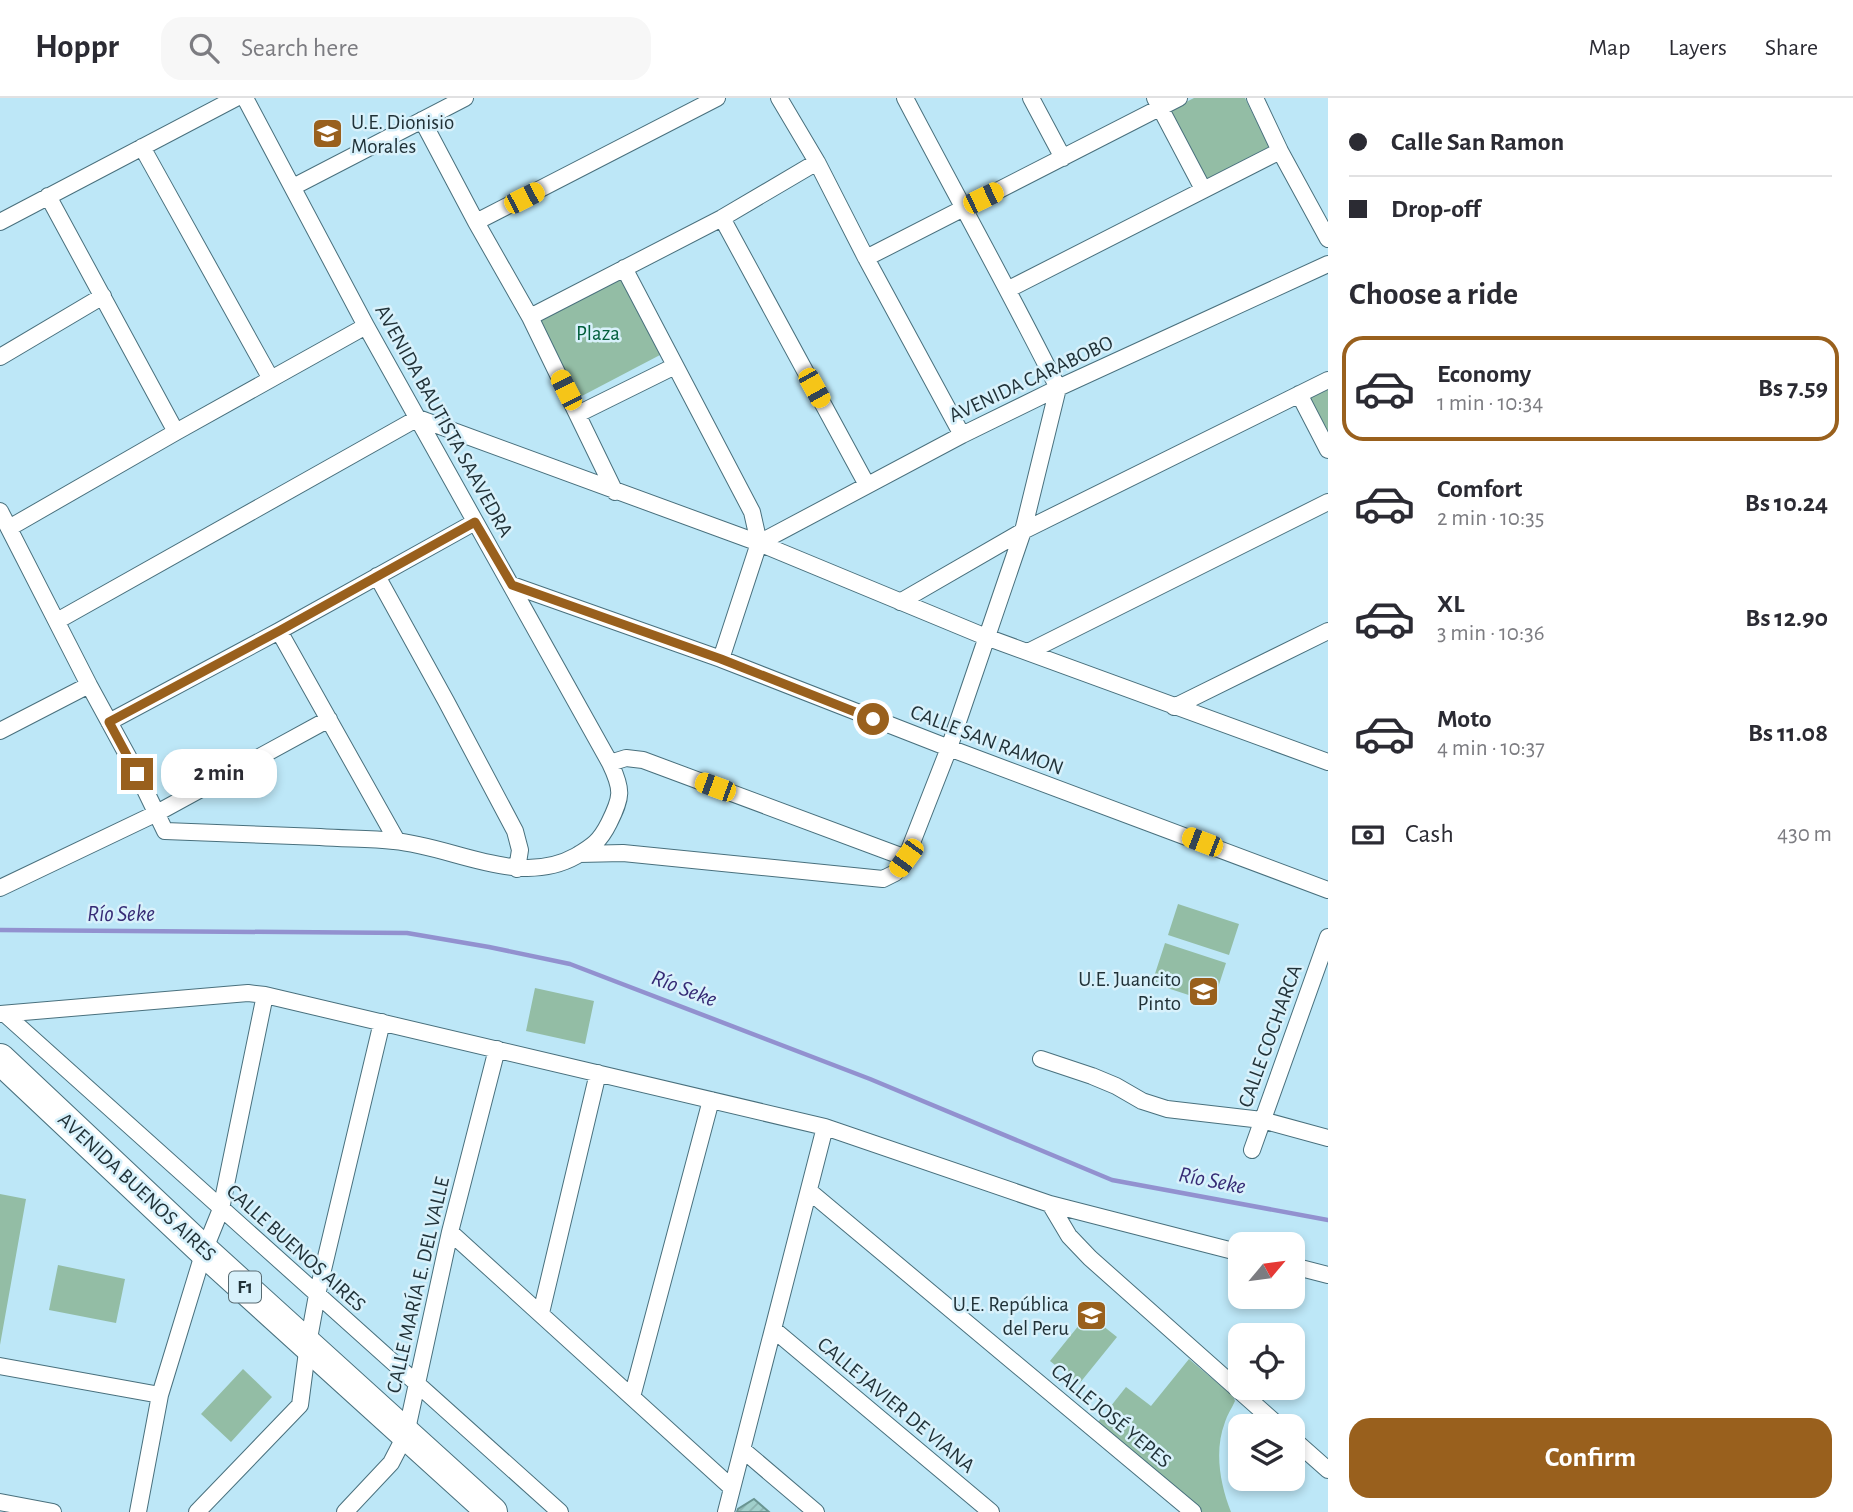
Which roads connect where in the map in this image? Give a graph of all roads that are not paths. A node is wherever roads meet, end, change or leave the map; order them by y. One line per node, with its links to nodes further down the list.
1 (236, 98): 12 (street)
2 (245, 98): 16 (street, AVENIDA BAUTISTA SAAVEDRA)
3 (465, 98): 11 (street)
4 (717, 98): 22 (street)
5 (779, 98): 15 (street)
6 (905, 98): 19 (street)
7 (1031, 98): 14 (street)
8 (1179, 98): 10 (street)
9 (1255, 98): 13 (street)
10 (1158, 103): 14 (street); 17 (street)
11 (422, 120): 16 (street); 22 (street)
12 (142, 147): 18 (street); 33 (street)
13 (1280, 150): 17 (street); 23 (street)
14 (1063, 158): 19 (street)
15 (817, 162): 20 (street); 24 (street)
16 (293, 187): 30 (street, AVENIDA BAUTISTA SAAVEDRA)
17 (1203, 189): 27 (street)
18 (48, 196): 21 (street); 28 (street)
19 (963, 209): 24 (street); 27 (street)
20 (722, 218): 26 (street); 42 (street)
21 (0, 222)
22 (476, 222): 29 (street)
23 (1328, 239)
24 (866, 258): 40 (street)
25 (1328, 264): 35 (street, AVENIDA CARABOBO)
26 (624, 268): 29 (street); 32 (street)
27 (1009, 289): 35 (street)
28 (103, 296): 31 (street); 39 (street)
29 (530, 317): 37 (street)
30 (366, 326): 33 (street); 38 (street, AVENIDA BAUTISTA SAAVEDRA)
31 (0, 357)
32 (675, 366): 37 (street); 49 (street)
33 (271, 379): 39 (street)
34 (1328, 380): 36 (street)
35 (1058, 388): 40 (street, AVENIDA CARABOBO); 48 (street)
36 (1299, 394): 41 (street); 48 (street)
37 (578, 415): 43 (street)
38 (418, 418): 43 (street); 46 (street, AVENIDA BAUTISTA SAAVEDRA); 53 (street)
39 (176, 432): 47 (street)
40 (962, 435): 42 (street, AVENIDA CARABOBO)
41 (1328, 450)
42 (867, 485): 49 (street, AVENIDA CARABOBO)
43 (615, 492): 49 (street)
44 (1328, 502): 57 (street)
45 (0, 511): 47 (street)
46 (475, 522): 50 (street); 51 (street, AVENIDA BAUTISTA SAAVEDRA)
47 (9, 528): 53 (street)
48 (1023, 531): 52 (street); 56 (street)
49 (759, 543): 52 (street); 58 (street)
50 (377, 576): 54 (street); 71 (street)
51 (512, 585): 58 (street, CALLE SAN RAMON); 66 (street, AVENIDA BAUTISTA SAAVEDRA)
52 (900, 602): 56 (street)
53 (57, 621): 59 (street)
54 (279, 631): 61 (street); 62 (street)
55 (1328, 631): 60 (street)
56 (986, 637): 57 (street); 64 (street)
57 (1028, 652): 60 (street)
58 (721, 659): 64 (street, CALLE SAN RAMON)
59 (89, 685): 62 (street); 63 (street)
60 (1174, 707): 65 (street)
61 (329, 719): 67 (street); 68 (street)
62 (109, 722): 67 (street)
63 (0, 731)
64 (949, 748): 70 (street); 73 (street, CALLE SAN RAMON)
65 (1324, 757)
66 (610, 763): 69 (street, AVENIDA BAUTISTA SAAVEDRA); 70 (street)
67 (157, 813): 68 (street); 72 (street)
68 (397, 841): 71 (street)
69 (579, 854): 70 (street); 71 (street)
70 (906, 858)
71 (517, 869)
72 (0, 888)
73 (1328, 890)
74 (1328, 937): 83 (street, CALLE COCHARCA)
75 (265, 995): 76 (street); 77 (street); 89 (street)
76 (3, 1014): 89 (street, CALLE BUENOS AIRES)
77 (382, 1022): 78 (street); 95 (street)
78 (497, 1049): 81 (street); 90 (street, CALLE MARÍA E. DEL VALLE)
79 (0, 1059): 92 (highway, AVENIDA BUENOS AIRES / F1)
80 (1041, 1059): 83 (street)
81 (598, 1073): 82 (street); 96 (street)
82 (711, 1100): 84 (street); 102 (street)
83 (1262, 1120): 85 (street); 86 (street, CALLE COCHARCA)
84 (825, 1127): 87 (street); 88 (street)
85 (1328, 1138)
86 (1252, 1150)
87 (809, 1191): 97 (street); 119 (street, CALLE JOSÉ YEPES)
88 (1050, 1204): 91 (street); 103 (street)
89 (221, 1209): 92 (street); 95 (street, CALLE BUENOS AIRES)
90 (450, 1232): 96 (street); 100 (street, CALLE MARÍA E. DEL VALLE)
91 (1228, 1250)
92 (204, 1251): 98 (highway, AVENIDA BUENOS AIRES / F1); 101 (street)
93 (1306, 1269): 94 (street)
94 (1328, 1275)
95 (317, 1295): 98 (street); 100 (street, CALLE BUENOS AIRES)
96 (541, 1313): 102 (street)
97 (773, 1329): 105 (street); 118 (street, CALLE JAVIER DE VIANA)
98 (308, 1344): 104 (highway, AVENIDA BUENOS AIRES / F1); 113 (street)
99 (0, 1366): 101 (street)
100 (416, 1383): 104 (street, CALLE MARÍA E. DEL VALLE); 115 (street, CALLE BUENOS AIRES)
101 (160, 1395): 112 (street)
102 (632, 1397): 108 (street)
103 (1266, 1414)
104 (406, 1434): 110 (highway, AVENIDA BUENOS AIRES / F1); 114 (street, CALLE MARÍA E. DEL VALLE)
105 (743, 1450): 108 (street); 117 (street)
106 (1305, 1450): 107 (street)
107 (1328, 1470)
108 (732, 1488): 116 (street)
109 (0, 1502): 111 (street)
110 (487, 1510)
111 (53, 1512)
112 (138, 1512)
113 (197, 1512)
114 (345, 1512)
115 (560, 1512)
116 (726, 1512)
117 (816, 1512)
118 (991, 1512)
119 (1193, 1512)

